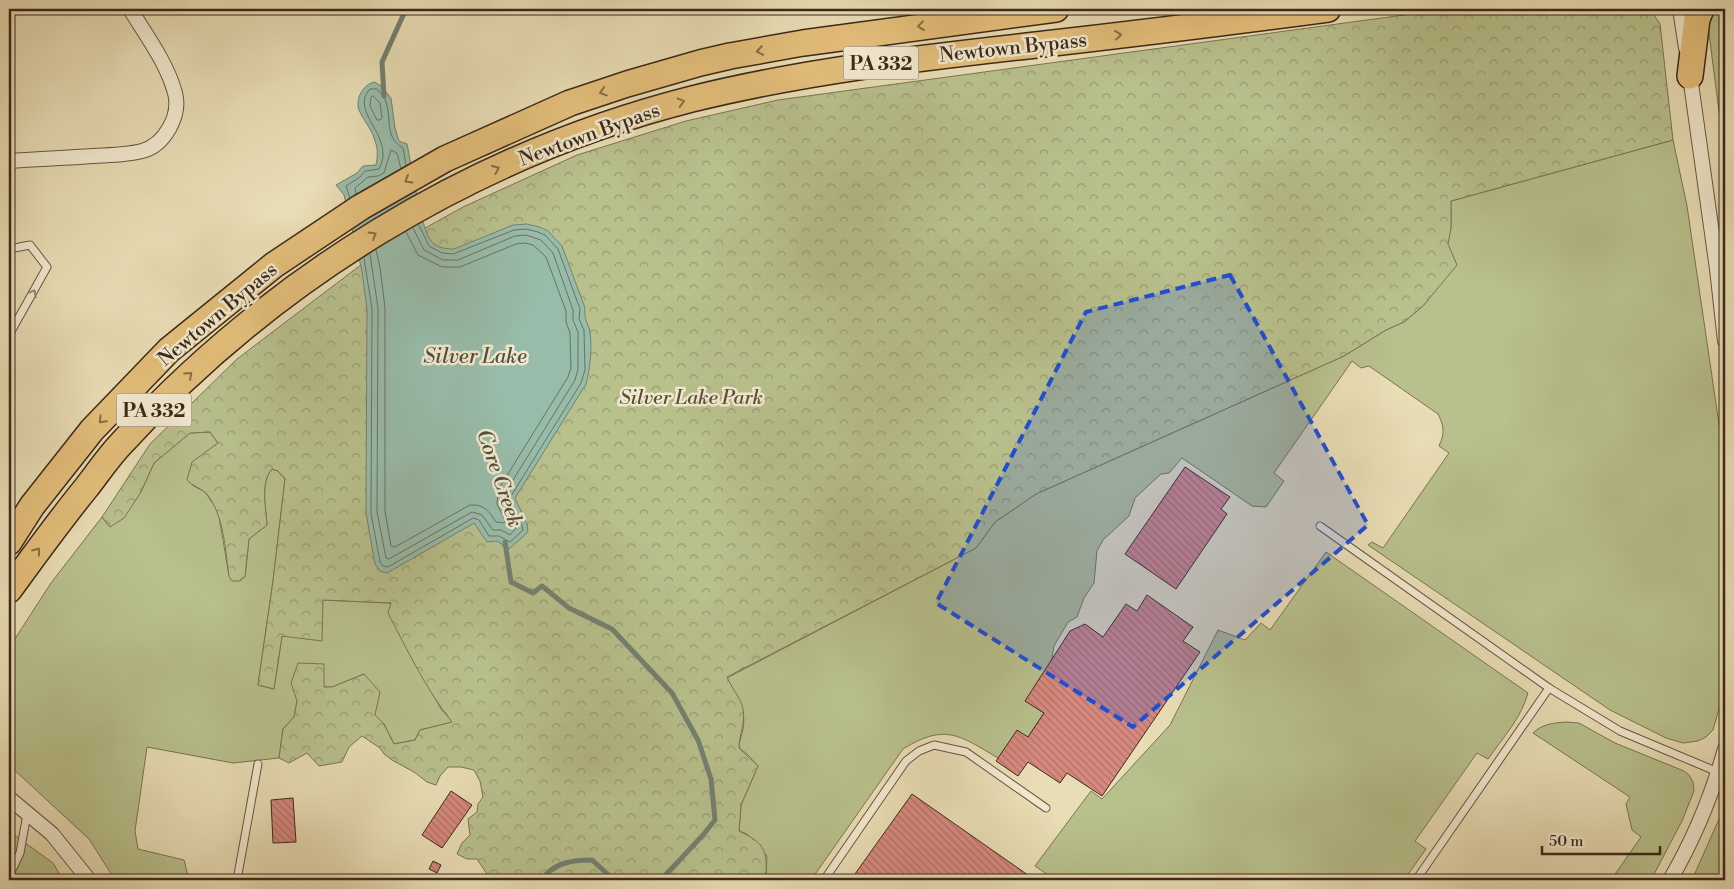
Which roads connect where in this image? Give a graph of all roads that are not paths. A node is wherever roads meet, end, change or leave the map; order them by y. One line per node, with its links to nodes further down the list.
1 (130, 9): 8 (street)
2 (1056, 9): 6 (highway, Newtown Bypass / PA 332)
3 (1328, 9): 14 (highway, Newtown Bypass / PA 332, one-way to 3)
4 (1680, 9): 7 (street)
5 (1701, 9): 7 (highway)
6 (1004, 12): 13 (highway, Newtown Bypass / PA 332, one-way to 13)
7 (1690, 76): 11 (street)
8 (9, 161)
9 (9, 249): 10 (lane, one-way to 9)
10 (9, 335)
11 (1725, 341)
12 (1320, 526): 15 (lane)
13 (9, 542)
14 (9, 590)
15 (1549, 688): 18 (lane); 26 (lane)
16 (1725, 749): 18 (street)
17 (258, 764): 24 (lane)
18 (1722, 774): 27 (street)
19 (9, 798): 21 (street)
20 (1046, 808): 25 (lane)
21 (27, 813): 22 (lane); 23 (street)
22 (9, 876)
23 (89, 880)
24 (237, 880)
25 (824, 880)
26 (1416, 880)
27 (1670, 880)

